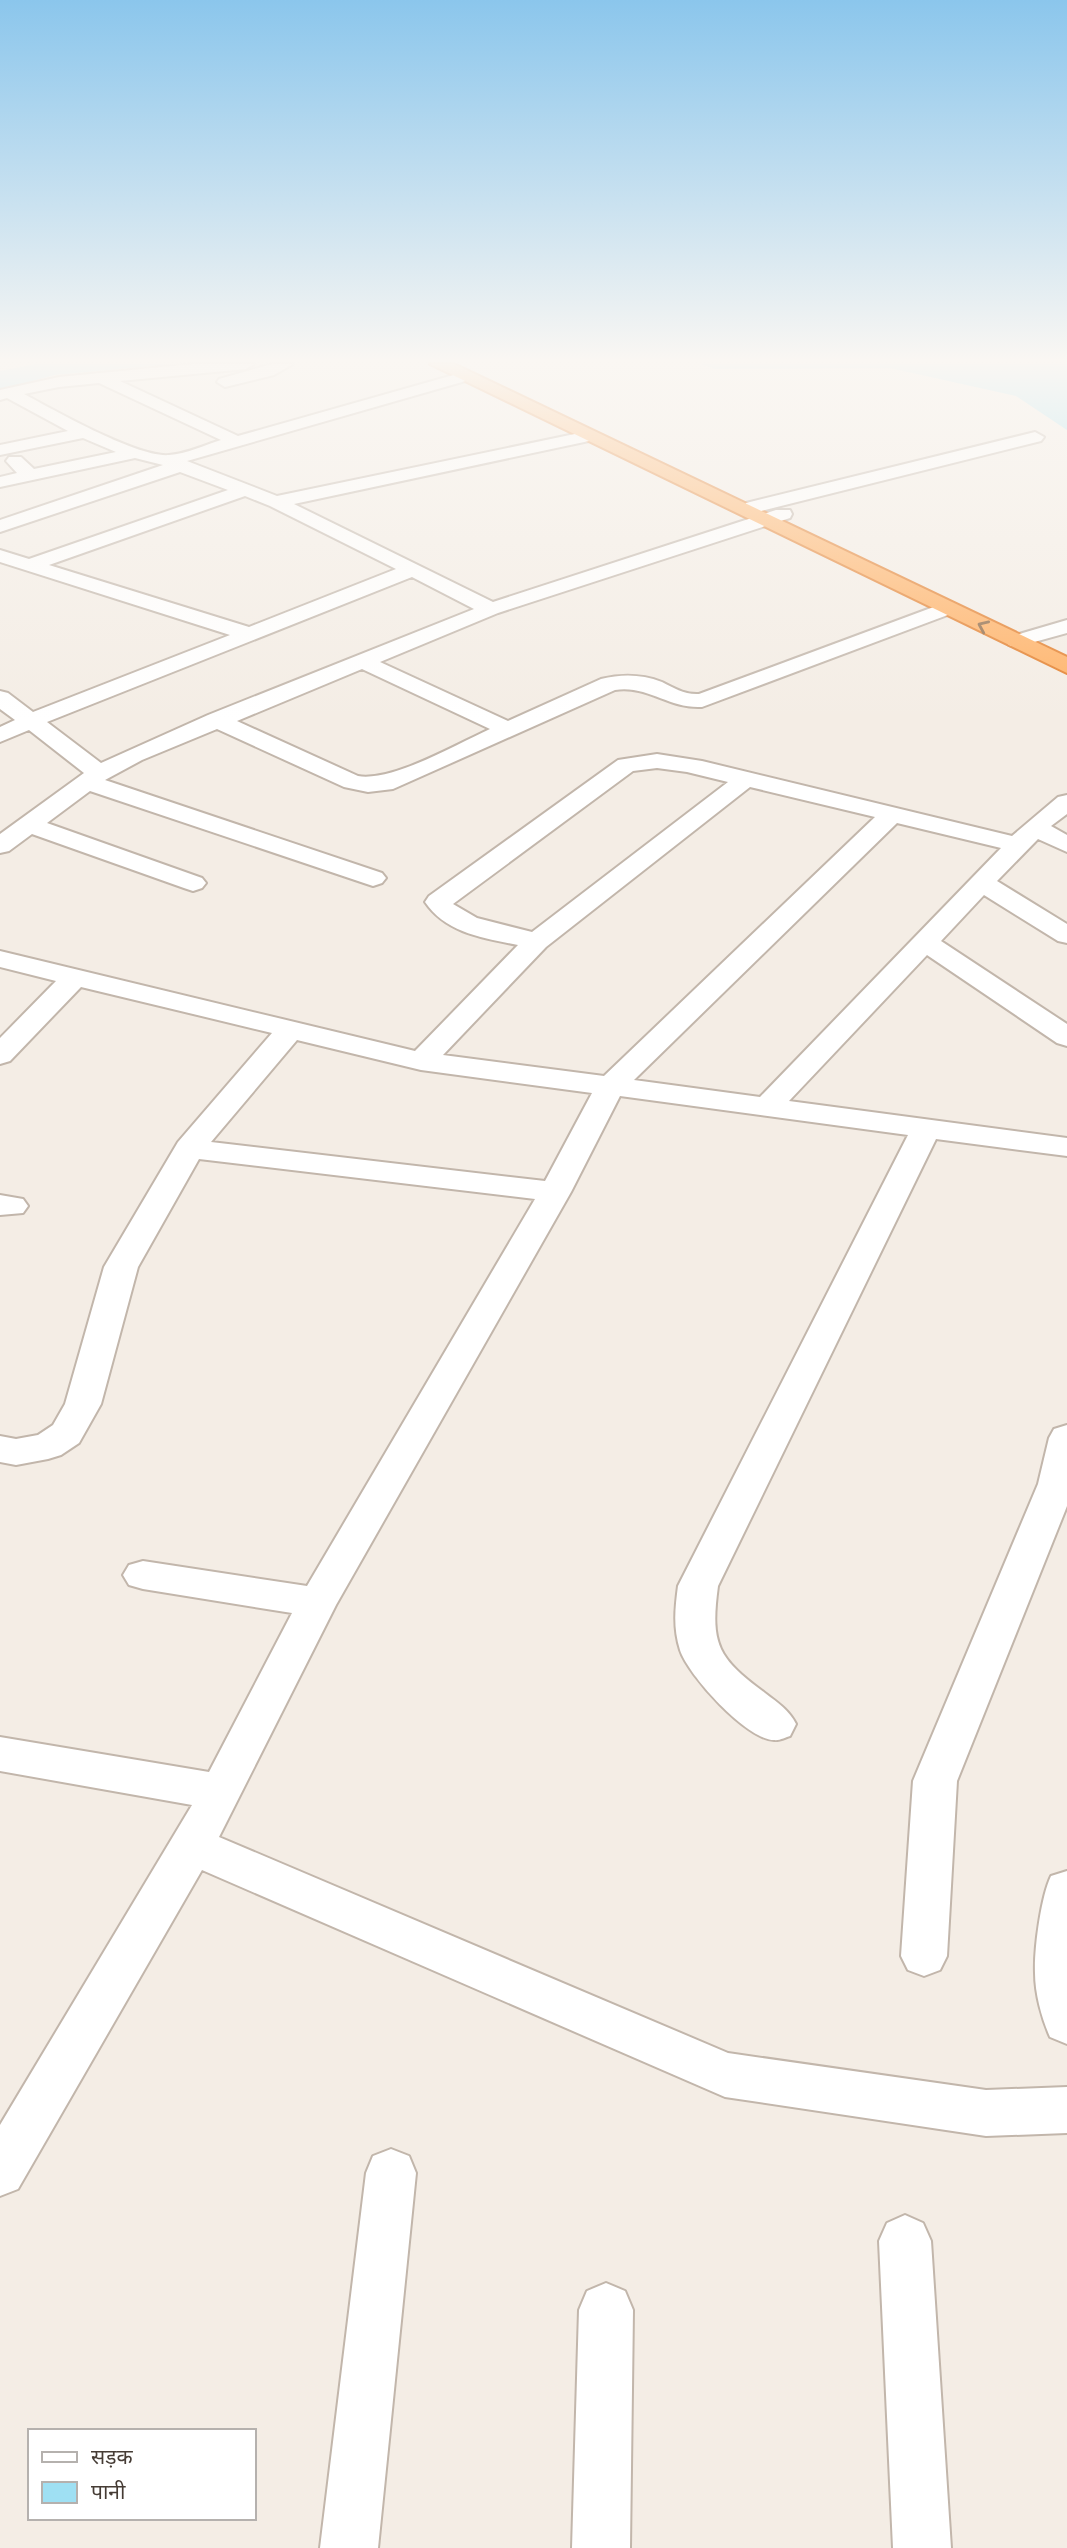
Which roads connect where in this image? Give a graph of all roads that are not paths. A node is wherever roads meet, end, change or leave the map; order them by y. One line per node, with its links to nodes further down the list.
1 (120, 483): 10 (street)
2 (227, 483): 7 (street)
3 (367, 483): 8 (street)
4 (686, 483): 9 (highway)
5 (706, 483): 9 (highway)
6 (875, 483): 9 (street)
7 (246, 490): 8 (street); 12 (street)
8 (276, 502): 13 (street)
9 (770, 513): 14 (street); 15 (highway); 18 (highway)
10 (0, 526)
11 (0, 556): 12 (street)
12 (30, 565): 17 (street)
13 (412, 570): 14 (street); 17 (street)
14 (491, 609): 21 (street)
15 (946, 609): 19 (highway, one-way to 15); 26 (street)
16 (1067, 626): 18 (street)
17 (249, 634): 25 (street)
18 (1040, 634): 19 (street); 20 (highway)
19 (1016, 641): 22 (highway)
20 (1067, 647)
21 (363, 662): 24 (street); 26 (street)
22 (1067, 666)
23 (0, 698): 25 (street)
24 (216, 720): 26 (street); 28 (street)
25 (31, 721): 27 (street); 28 (street)
26 (508, 729)
27 (0, 735)
28 (93, 778): 32 (street); 36 (street)
29 (746, 779): 31 (street); 40 (street); 40 (street)
30 (1067, 802): 33 (street)
31 (892, 814): 33 (street); 48 (street)
32 (28, 824): 35 (street); 37 (street)
33 (1027, 836): 34 (street); 38 (street)
34 (1067, 845)
35 (0, 846)
36 (373, 878)
37 (193, 883)
38 (982, 883): 39 (street); 41 (street)
39 (1067, 935)
40 (537, 942): 47 (street)
41 (925, 942): 45 (street); 49 (street)
42 (0, 959): 43 (street)
43 (75, 977): 44 (street); 46 (street)
44 (290, 1030): 47 (street); 52 (street)
45 (1067, 1037)
46 (0, 1055)
47 (421, 1061): 48 (street)
48 (609, 1088): 49 (street); 53 (street)
49 (766, 1108): 50 (street)
50 (926, 1129): 51 (street); 58 (street)
51 (1067, 1147)
52 (189, 1149): 53 (street); 55 (street)
53 (555, 1192): 57 (street)
54 (1067, 1438): 63 (street)
55 (0, 1449)
56 (143, 1575): 57 (street)
57 (317, 1602): 60 (street)
58 (775, 1724)
59 (0, 1754): 60 (street)
60 (220, 1792): 61 (street)
61 (192, 1846): 65 (street); 66 (street)
62 (1067, 1890): 64 (street)
63 (924, 1956)
64 (1067, 2022)
65 (1067, 2110)
66 (0, 2172)
67 (391, 2173): 70 (street)
68 (905, 2241): 72 (street)
69 (607, 2310): 71 (street)
70 (349, 2548)
71 (601, 2548)
72 (922, 2548)

